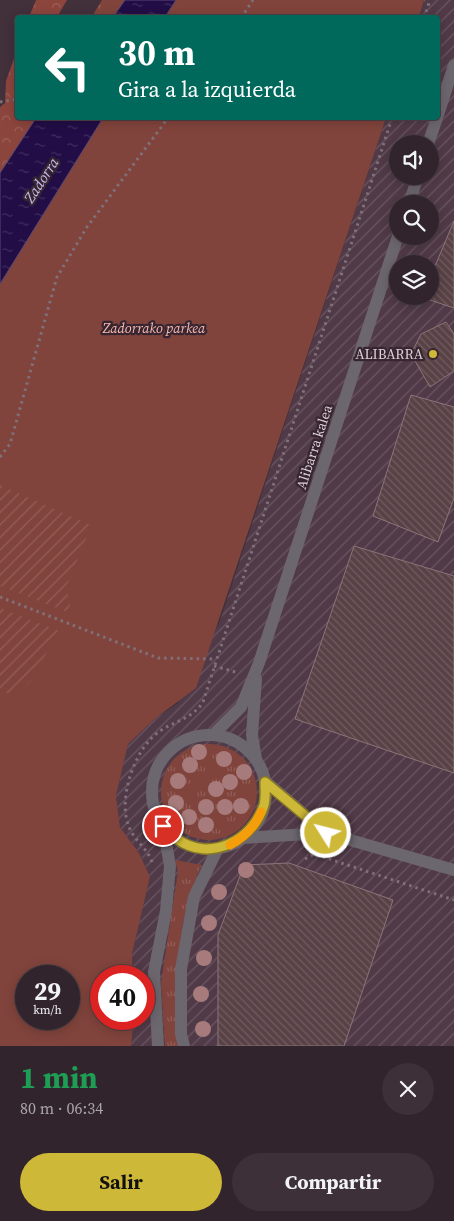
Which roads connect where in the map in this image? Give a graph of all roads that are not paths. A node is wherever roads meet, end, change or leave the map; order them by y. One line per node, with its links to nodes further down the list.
1 (454, 65): 2 (street)
2 (440, 107)
3 (436, 120): 4 (street)
4 (431, 135)
5 (395, 245): 6 (street, Alibarra kalea)
6 (258, 666): 7 (street, Alibarra kalea); 8 (street, Alibarra kalea)
7 (213, 735): 8 (street); 10 (street)
8 (256, 759): 9 (street)
9 (265, 782): 11 (street); 12 (street)
10 (163, 826): 13 (street); 15 (street)
11 (326, 833): 12 (street); 14 (street)
12 (242, 838): 13 (street)
13 (218, 848): 16 (street)
14 (454, 870)
15 (156, 1044)
16 (184, 1046)

